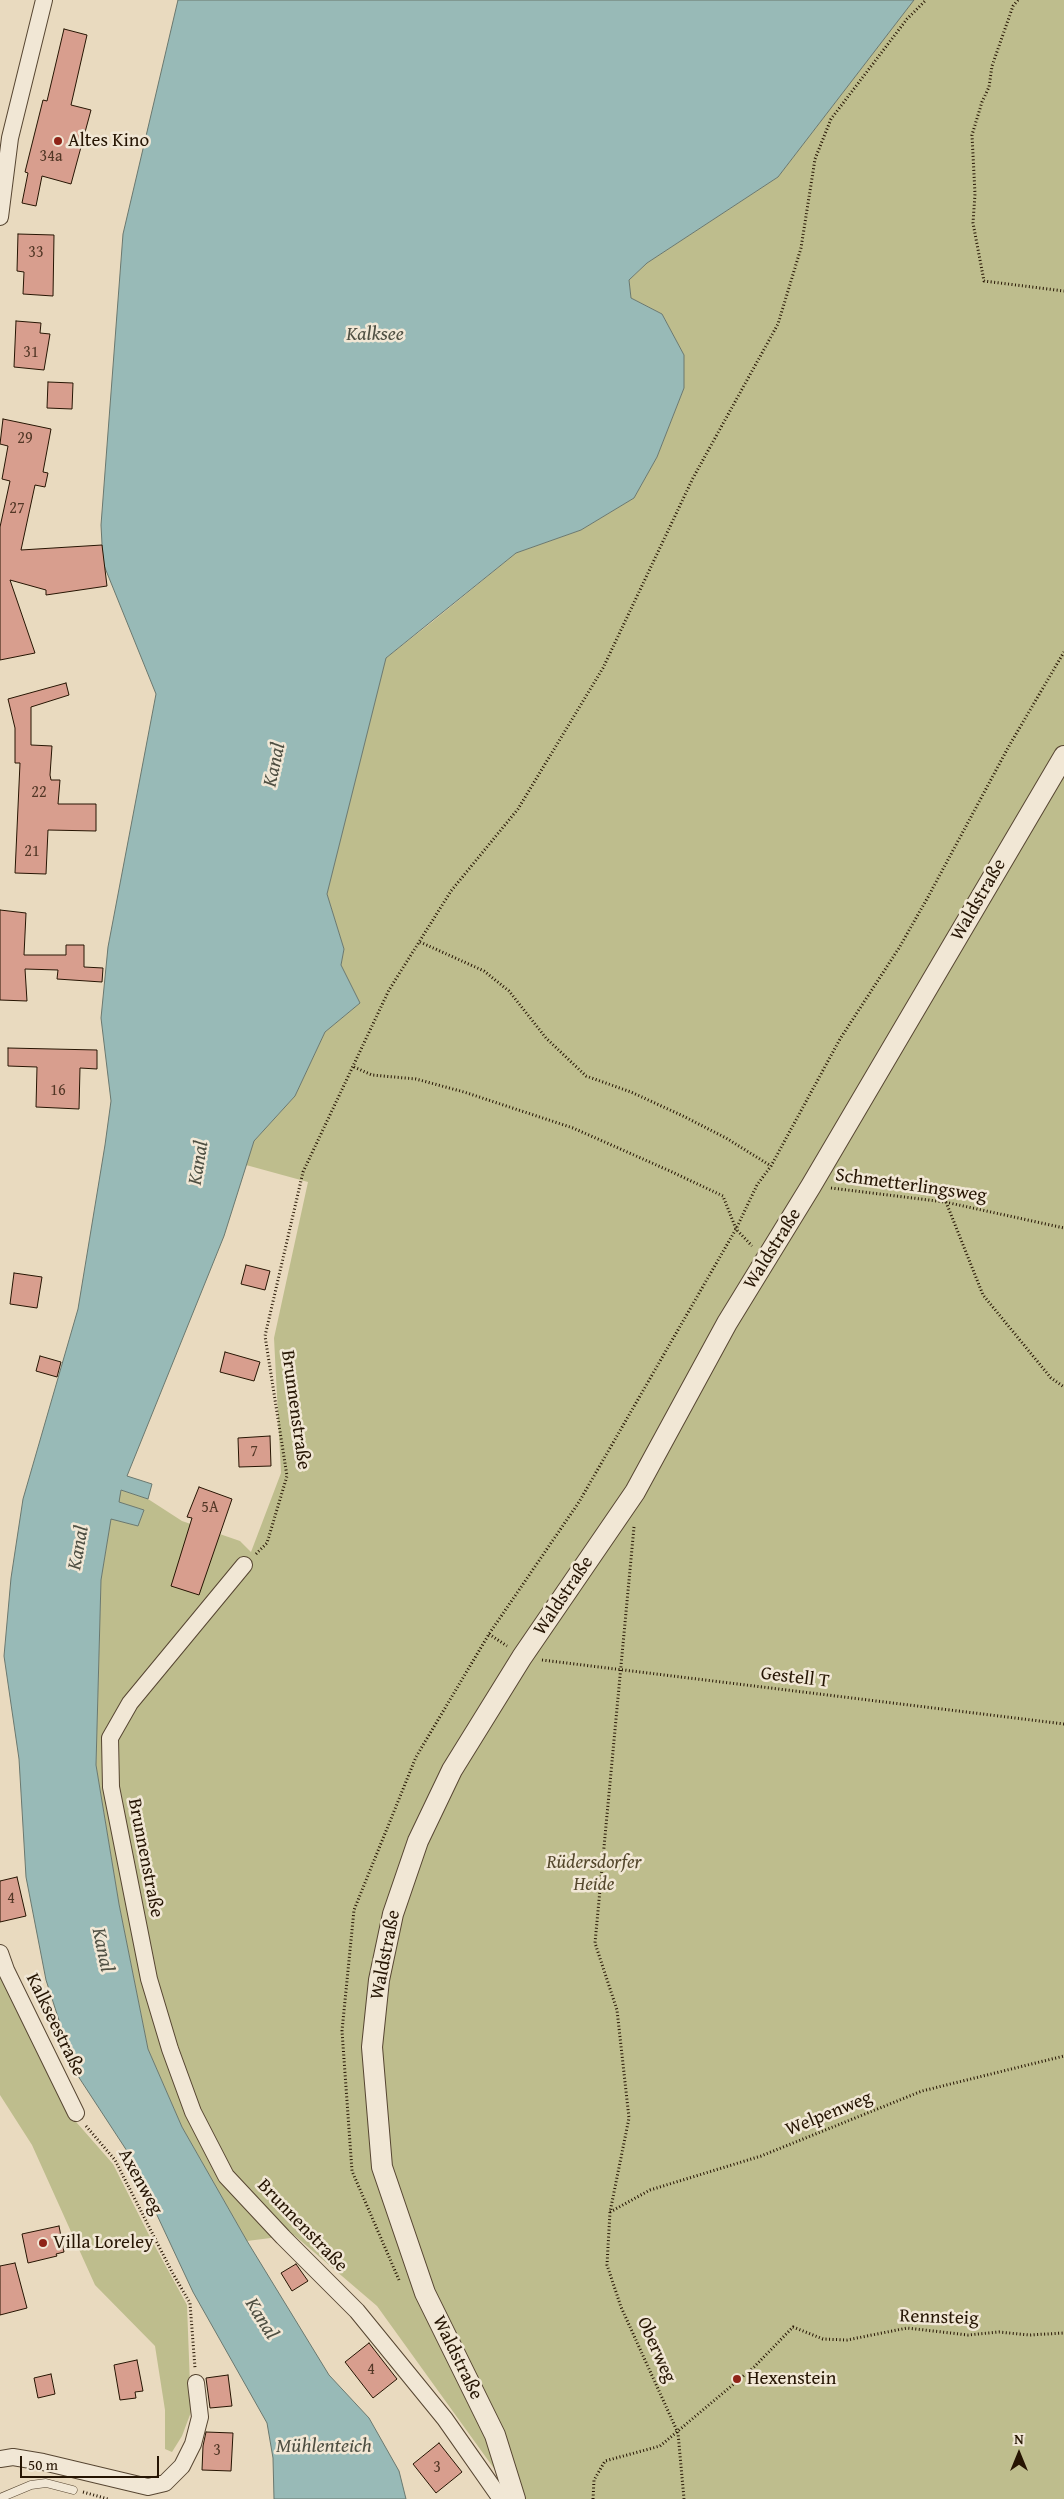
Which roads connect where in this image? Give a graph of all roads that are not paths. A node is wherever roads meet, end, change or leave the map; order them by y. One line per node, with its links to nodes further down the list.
1 (44, 0): 2 (street)
2 (0, 217)
3 (1064, 756): 12 (street, Waldstraße)
4 (244, 1565): 11 (street, Brunnenstraße)
5 (0, 1953): 6 (street, Kalkseestraße)
6 (76, 2113)
7 (196, 2384): 8 (street)
8 (0, 2459)
9 (73, 2490): 10 (lane)
10 (0, 2498)
11 (501, 2499)
12 (515, 2499)

